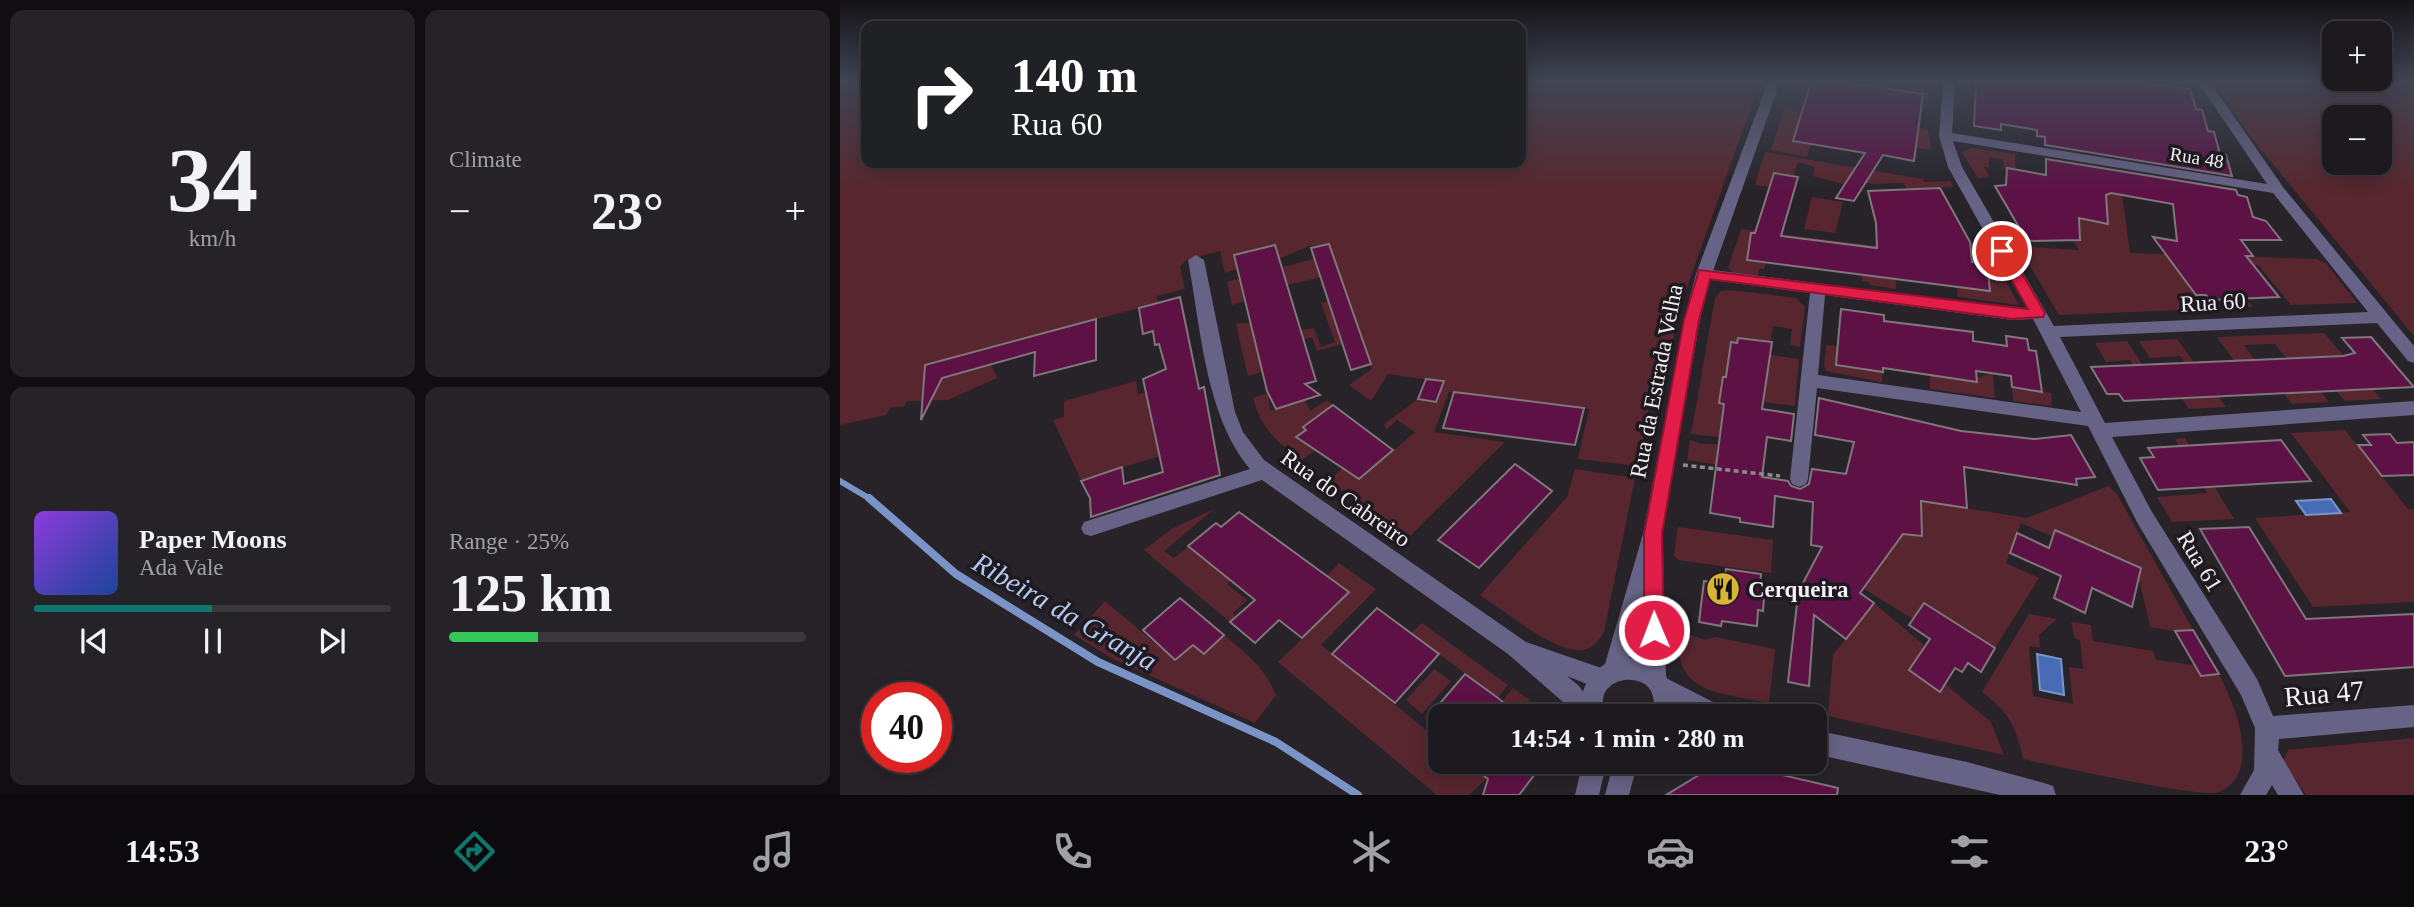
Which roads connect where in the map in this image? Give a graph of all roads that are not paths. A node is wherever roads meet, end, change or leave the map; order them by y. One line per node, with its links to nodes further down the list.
1 (1760, 119): 7 (street, Rua da Estrada Velha)
2 (1947, 119): 4 (street)
3 (2229, 119): 5 (street)
4 (1945, 136): 5 (street, Rua 48); 9 (street, Rua 61)
5 (2278, 190): 10 (street)
6 (1196, 260): 16 (street, Rua do Cabreiro)
7 (1704, 274): 8 (street); 19 (street, Rua da Estrada Velha)
8 (1818, 289): 9 (street); 13 (street)
9 (2038, 313): 11 (street, Rua 61)
10 (2380, 317): 11 (street, Rua 60); 12 (street)
11 (2049, 332): 15 (street, Rua 61)
12 (2414, 357)
13 (1808, 380): 15 (street); 17 (street)
14 (2414, 408): 15 (street)
15 (2096, 425): 28 (street, Rua 61)
16 (1264, 472): 18 (street); 20 (street, Rua do Cabreiro)
17 (1799, 479)
18 (1091, 528)
19 (1653, 534): 21 (street, Rua da Estrada Velha); 22 (street, Rua da Estrada Velha)
20 (1516, 647): 21 (street); 23 (street)
21 (1608, 675): 22 (street); 24 (street, Rua da Estrada Velha)
22 (1659, 682): 25 (street, Rua da Estrada Velha); 26 (street)
23 (1580, 704)
24 (1591, 704)
25 (1666, 704)
26 (1697, 704)
27 (2414, 716): 28 (street, Rua 47)
28 (2267, 728): 32 (street, Rua 47)
29 (1827, 745): 35 (street)
30 (1592, 774): 33 (street)
31 (1623, 774): 34 (street)
32 (2266, 774): 36 (street); 37 (street)
33 (1587, 795)
34 (1617, 795)
35 (2044, 795)
36 (2252, 795)
37 (2292, 795)

